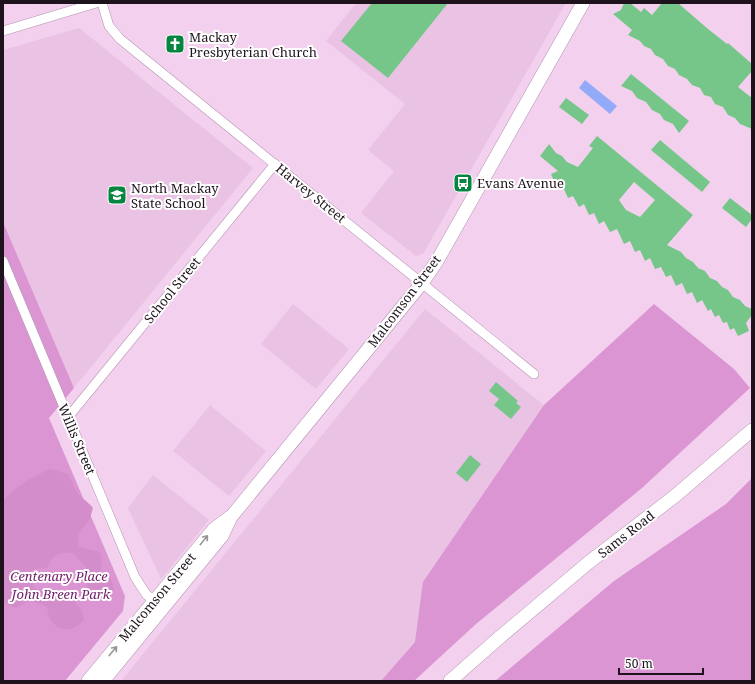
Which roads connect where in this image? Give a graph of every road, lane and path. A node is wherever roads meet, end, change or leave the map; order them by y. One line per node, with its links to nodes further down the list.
1 (96, 3): 4 (street)
2 (102, 3): 5 (street, Harvey Street)
3 (584, 3): 7 (main road, Malcomson Street)
4 (3, 31)
5 (275, 164): 7 (street, Harvey Street); 9 (street, School Street)
6 (3, 261): 9 (street, Willis Street)
7 (422, 283): 8 (street, Harvey Street); 11 (main road, Malcomson Street)
8 (534, 374)
9 (69, 416): 11 (street, Willis Street)
10 (752, 430): 12 (main road, Sams Road)
11 (159, 605): 13 (main road, Malcomson Street, one-way to 11); 14 (main road, Malcomson Street)
12 (500, 637): 15 (main road, Sams Road); 16 (main road, Sams Road)
13 (88, 681)
14 (103, 681)
15 (450, 681)
16 (456, 681)

